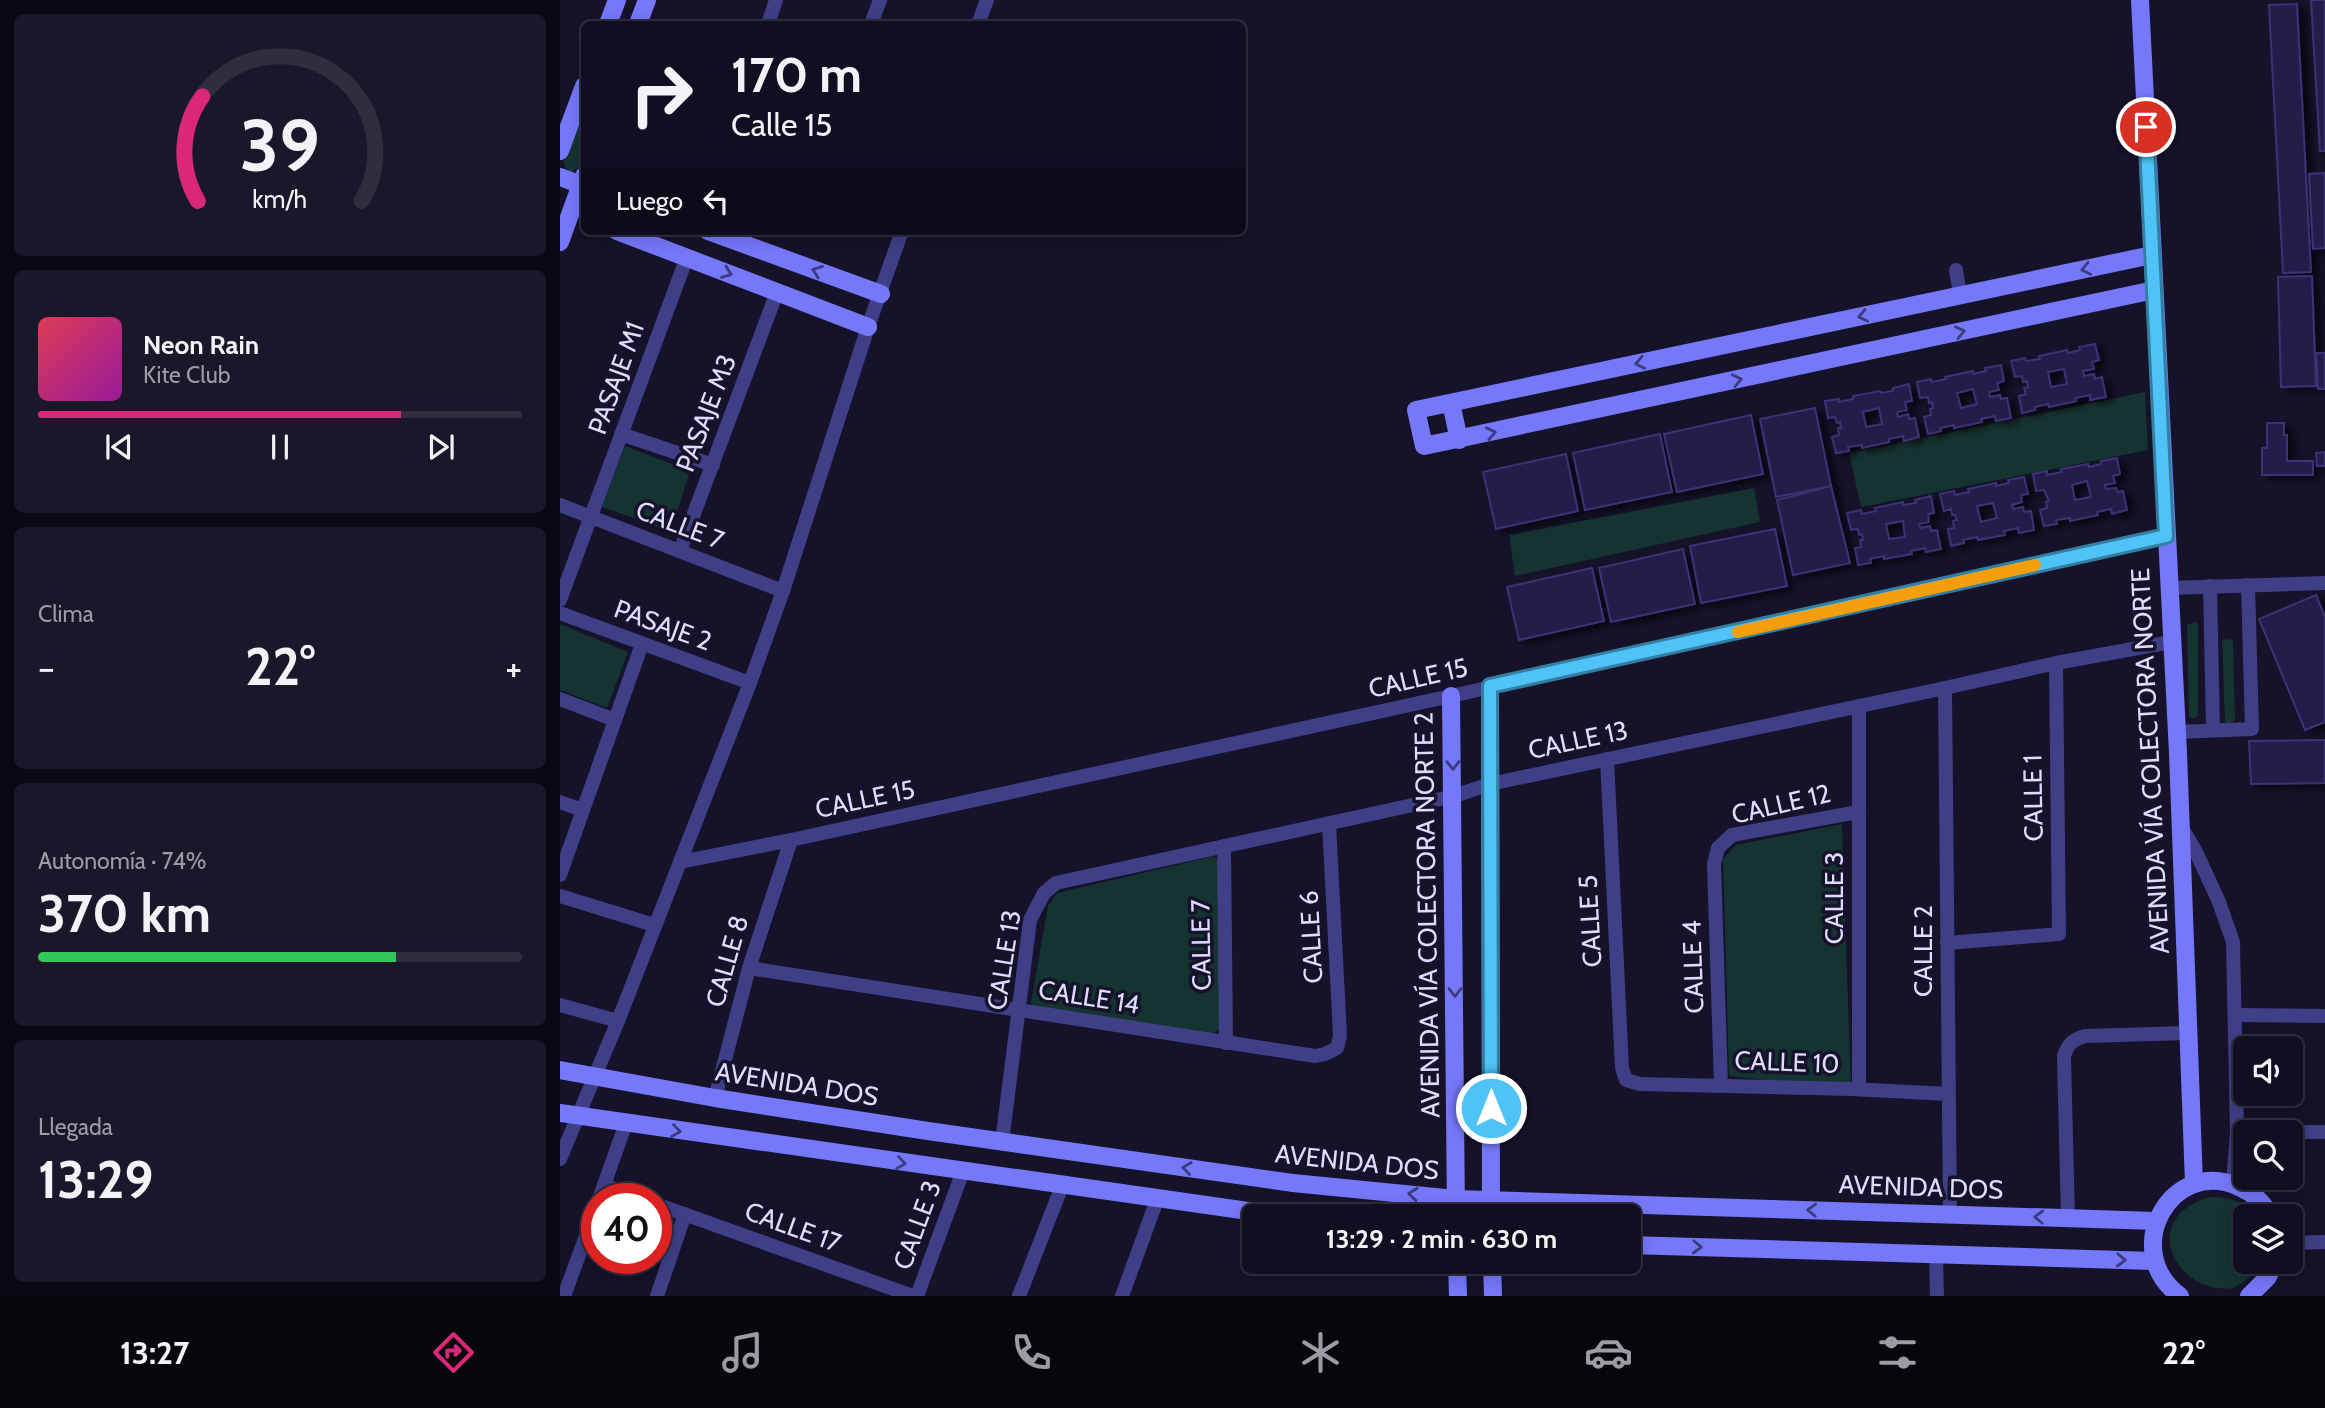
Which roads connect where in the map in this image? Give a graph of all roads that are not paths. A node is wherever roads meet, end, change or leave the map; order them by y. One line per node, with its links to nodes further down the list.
1 (617, 0): 7 (street)
2 (648, 0): 8 (street)
3 (776, 0): 9 (street)
4 (880, 0): 10 (street)
5 (987, 0): 11 (street)
6 (2140, 0): 22 (street, AVENIDA VÍA COLECTORA NORTE)
7 (608, 21)
8 (639, 21)
9 (772, 21)
10 (872, 21)
11 (979, 21)
12 (581, 94): 13 (street)
13 (560, 151)
14 (560, 177): 15 (street)
15 (581, 182)
16 (581, 188): 17 (street)
17 (572, 214): 21 (street)
18 (628, 235): 23 (street)
19 (719, 235): 27 (street, one-way to 19)
20 (901, 235): 27 (street)
21 (560, 242)
22 (2152, 255): 25 (street, AVENIDA VÍA COLECTORA NORTE); 28 (street, one-way to 28)
23 (687, 257): 26 (street, one-way to 26); 31 (street, PASAJE M1)
24 (1956, 270): 28 (street)
25 (2154, 290): 32 (street, one-way to 25); 36 (street, AVENIDA VÍA COLECTORA NORTE)
26 (777, 292): 29 (street); 33 (street, PASAJE M3)
27 (881, 294): 29 (street)
28 (1960, 295): 30 (street, one-way to 30)
29 (868, 327): 42 (street)
30 (1451, 403): 32 (street); 32 (street)
31 (621, 434): 33 (street); 35 (street, PASAJE M1)
32 (1459, 440)
33 (713, 465): 37 (street, PASAJE M3)
34 (560, 505): 35 (street, CALLE 7)
35 (591, 516): 37 (street, CALLE 7); 43 (street, PASAJE M1)
36 (2166, 536): 41 (street, AVENIDA VÍA COLECTORA NORTE); 49 (street, CALLE 15)
37 (680, 551): 42 (street, CALLE 7)
38 (2325, 583): 39 (street)
39 (2248, 585): 40 (street); 55 (street)
40 (2210, 586): 41 (street); 55 (street)
41 (2169, 588): 45 (street, AVENIDA VÍA COLECTORA NORTE)
42 (783, 591): 48 (street)
43 (560, 600)
44 (560, 613): 46 (street, PASAJE 2)
45 (2171, 642): 47 (street, CALLE 13); 56 (street, AVENIDA VÍA COLECTORA NORTE)
46 (642, 644): 48 (street, PASAJE 2); 54 (street)
47 (2056, 663): 50 (street, CALLE 13); 72 (street, CALLE 1)
48 (750, 683): 68 (street)
49 (1490, 686): 51 (street, CALLE 15); 58 (street)
50 (1945, 688): 53 (street, CALLE 13); 72 (street, CALLE 2)
51 (1451, 696): 59 (street, AVENIDA VÍA COLECTORA NORTE 2, one-way to 59); 65 (street, CALLE 15)
52 (560, 699): 54 (street)
53 (1859, 706): 57 (street, CALLE 13); 62 (street, CALLE 3)
54 (615, 720): 61 (street)
55 (2213, 730): 56 (street)
56 (2176, 732): 64 (street, AVENIDA VÍA COLECTORA NORTE)
57 (1607, 759): 58 (street, CALLE 13); 84 (street, CALLE 5)
58 (1490, 784): 59 (street, CALLE 13); 105 (street)
59 (1454, 796): 63 (street, CALLE 13); 104 (street, AVENIDA VÍA COLECTORA NORTE 2, one-way to 104)
60 (560, 802): 61 (street)
61 (583, 810): 69 (street)
62 (1858, 812): 67 (street, CALLE 12); 86 (street, CALLE 3)
63 (1329, 823): 66 (street, CALLE 13); 81 (street, CALLE 6)
64 (2180, 825): 76 (street); 79 (street, AVENIDA VÍA COLECTORA NORTE)
65 (791, 840): 68 (street, CALLE 15); 73 (street, CALLE 8)
66 (1224, 846): 75 (street, CALLE 13); 80 (street, CALLE 7)
67 (1718, 848): 85 (street, CALLE 4)
68 (680, 862): 71 (street)
69 (560, 875)
70 (560, 896): 71 (street)
71 (654, 925): 78 (street)
72 (1947, 943): 87 (street, CALLE 2)
73 (749, 968): 75 (street, CALLE 14); 88 (street, CALLE 8)
74 (560, 1006): 78 (street)
75 (1020, 1012): 80 (street, CALLE 14); 94 (street, CALLE 13)
76 (2235, 1015): 77 (street); 90 (street)
77 (2325, 1016)
78 (618, 1021): 83 (street)
79 (2188, 1033): 98 (street, AVENIDA VÍA COLECTORA NORTE); 112 (street)
80 (1226, 1043): 81 (street, CALLE 14)
81 (1337, 1048)
82 (560, 1070): 83 (street, AVENIDA DOS)
83 (594, 1075): 88 (street, AVENIDA DOS); 89 (street)
84 (1626, 1080): 85 (street, CALLE 10)
85 (1721, 1085): 86 (street, CALLE 10)
86 (1859, 1089): 87 (street, CALLE 10)
87 (1948, 1094): 111 (street, CALLE 2)
88 (715, 1098): 94 (street, AVENIDA DOS)
89 (568, 1114): 91 (street); 95 (street)
90 (2237, 1120)
91 (626, 1123): 96 (street, one-way to 96); 97 (street)
92 (2303, 1132): 93 (street)
93 (2325, 1132)
94 (1002, 1142): 103 (street, AVENIDA DOS, one-way to 94)
95 (560, 1158)
96 (962, 1171): 100 (street); 125 (street, CALLE 3)
97 (605, 1183)
98 (2194, 1184): 99 (street); 113 (street)
99 (2233, 1184)
100 (1062, 1186): 102 (street); 126 (street)
101 (2245, 1190): 106 (street)
102 (1158, 1197): 108 (street); 127 (street)
103 (1435, 1204)
104 (1455, 1204)
105 (1490, 1204)
106 (2261, 1204)
107 (672, 1210): 110 (street, CALLE 17)
108 (1242, 1210)
109 (1641, 1211): 111 (street, AVENIDA DOS, one-way to 109)
110 (685, 1214): 123 (street); 125 (street, CALLE 17)
111 (1950, 1214): 112 (street, AVENIDA DOS, one-way to 111)
112 (2068, 1218): 113 (street, AVENIDA DOS)
113 (2156, 1221): 119 (street)
114 (2325, 1242): 115 (street)
115 (2303, 1243)
116 (1641, 1245): 118 (street, one-way to 118)
117 (581, 1250): 124 (street)
118 (1936, 1254): 119 (street, one-way to 119); 130 (street)
119 (2154, 1261): 131 (street)
120 (1457, 1274): 128 (street)
121 (1492, 1274): 129 (street)
122 (2269, 1274): 132 (street)
123 (658, 1295)
124 (564, 1296)
125 (915, 1296)
126 (1020, 1296)
127 (1122, 1296)
128 (1458, 1296)
129 (1493, 1296)
130 (1937, 1296)
131 (2180, 1296)
132 (2249, 1296)

